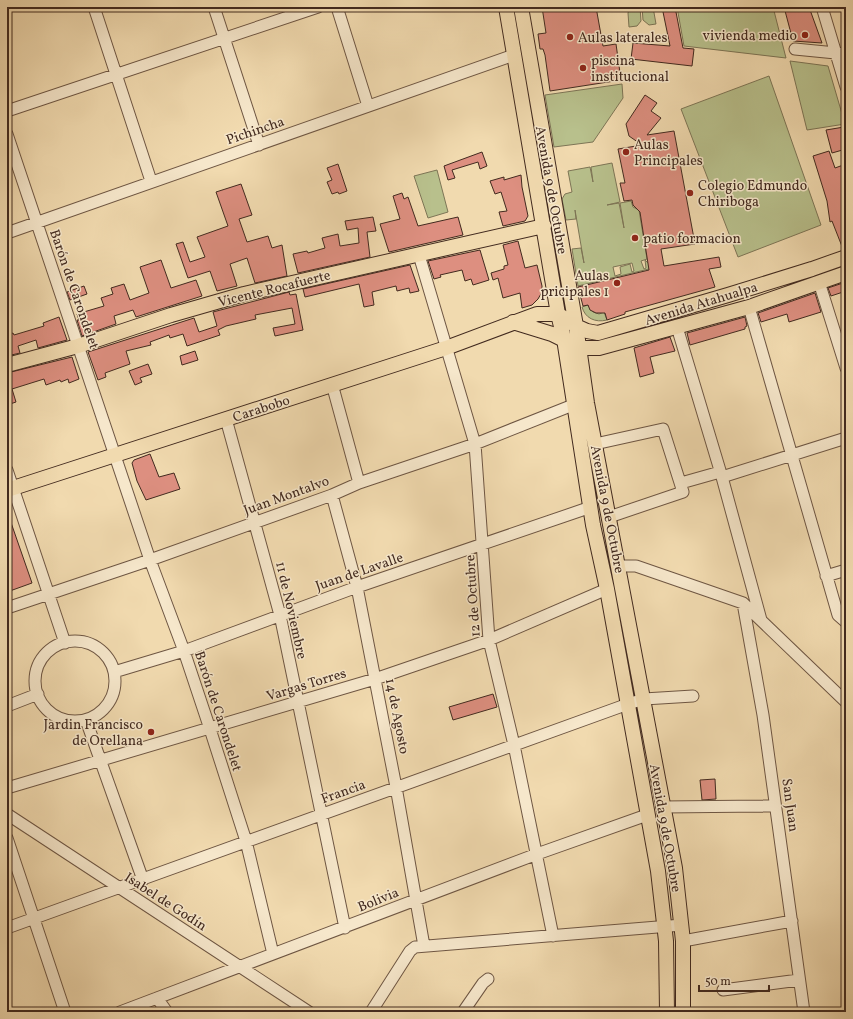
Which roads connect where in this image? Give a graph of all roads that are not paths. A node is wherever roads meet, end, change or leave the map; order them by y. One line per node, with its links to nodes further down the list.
1 (94, 7): 12 (street)
2 (214, 7): 8 (street)
3 (318, 7): 8 (street)
4 (337, 7): 14 (street)
5 (506, 7): 11 (main road, Avenida 9 de Octubre)
6 (521, 7): 29 (main road, Avenida 9 de Octubre)
7 (822, 7): 10 (street)
8 (225, 38): 12 (street); 17 (street)
9 (795, 49): 10 (street)
10 (840, 53): 13 (street)
11 (514, 55): 14 (street, Pichincha); 20 (main road, Avenida 9 de Octubre)
12 (116, 74): 15 (street); 18 (street)
13 (846, 87)
14 (368, 106): 17 (street, Pichincha)
15 (7, 111)
16 (7, 134): 19 (street, Barón de Carondelet)
17 (259, 145): 18 (street, Pichincha)
18 (151, 181): 19 (street, Pichincha)
19 (37, 223): 21 (street, Pichincha); 32 (street, Barón de Carondelet)
20 (544, 226): 22 (main road, Vicente Rocafuerte); 27 (main road, Avenida 9 de Octubre)
21 (7, 233)
22 (419, 255): 32 (main road, Vicente Rocafuerte); 33 (street, 12 de Octubre)
23 (846, 257): 29 (main road, Avenida Atahualpa)
24 (846, 273): 25 (main road, Avenida Atahualpa)
25 (820, 282): 26 (main road, Avenida Atahualpa); 36 (street)
26 (749, 307): 30 (main road, Avenida Atahualpa); 44 (street)
27 (558, 314): 28 (main road, Carabobo); 29 (main road, Avenida Atahualpa); 31 (main road, Avenida 9 de Octubre)
28 (513, 322): 31 (main road); 33 (main road, Carabobo)
29 (576, 326): 34 (main road, Avenida 9 de Octubre)
30 (677, 327): 34 (main road, Avenida Atahualpa); 46 (street)
31 (564, 339): 34 (main road); 38 (main road, Avenida 9 de Octubre)
32 (78, 346): 35 (main road, Vicente Rocafuerte); 43 (street, Barón de Carondelet)
33 (446, 348): 37 (main road, Carabobo); 41 (street, 12 de Octubre)
34 (580, 348): 42 (main road, Avenida 9 de Octubre)
35 (7, 365)
36 (846, 368)
37 (332, 384): 39 (main road, Carabobo); 47 (street)
38 (573, 405): 41 (street, Juan Montalvo); 51 (main road, Avenida 9 de Octubre)
39 (226, 419): 43 (main road, Carabobo); 53 (street, 11 de Noviembre)
40 (846, 438): 44 (street)
41 (475, 444): 47 (street, Juan Montalvo); 54 (street, 12 de Octubre)
42 (596, 444): 48 (street); 52 (main road, Avenida 9 de Octubre)
43 (114, 454): 49 (main road, Carabobo); 55 (street, Barón de Carondelet)
44 (792, 456): 46 (street); 58 (street)
45 (7, 470): 49 (street)
46 (721, 474): 48 (street); 65 (street)
47 (359, 483): 50 (street, Juan Montalvo)
48 (682, 488): 52 (street)
49 (10, 489): 61 (street)
50 (332, 495): 53 (street, Juan Montalvo); 59 (street, 14 de Agosto)
51 (591, 507): 54 (street, Juan de Lavalle); 60 (main road, Avenida 9 de Octubre)
52 (609, 517): 56 (main road, Avenida 9 de Octubre)
53 (254, 522): 55 (street, Juan Montalvo); 64 (street, 11 de Noviembre)
54 (483, 544): 59 (street, Juan de Lavalle); 67 (street, 12 de Octubre)
55 (150, 560): 61 (street, Juan Montalvo); 69 (street, Barón de Carondelet)
56 (619, 566): 62 (street); 74 (main road, Avenida 9 de Octubre)
57 (846, 570): 58 (street)
58 (826, 576): 66 (street)
59 (357, 587): 64 (street, Juan de Lavalle); 71 (street, 14 de Agosto)
60 (607, 589): 67 (street, Vargas Torres); 77 (main road, Avenida 9 de Octubre)
61 (48, 594): 63 (street, Juan Montalvo); 68 (street)
62 (743, 603): 65 (street); 85 (street, San Juan)
63 (7, 608)
64 (280, 615): 69 (street, Juan de Lavalle); 76 (street, 11 de Noviembre)
65 (761, 620): 75 (street)
66 (846, 622)
67 (489, 640): 71 (street, Vargas Torres); 81 (street, 12 de Octubre)
68 (65, 643): 70 (street); 72 (street)
69 (184, 651): 70 (street, Juan de Lavalle); 80 (street, Barón de Carondelet)
70 (114, 672): 79 (street)
71 (375, 679): 76 (street, Vargas Torres); 83 (street, 14 de Agosto)
72 (38, 694): 78 (street); 79 (street)
73 (693, 696): 74 (street, Francia)
74 (644, 699): 77 (street, Francia); 86 (main road, Avenida 9 de Octubre)
75 (846, 702)
76 (297, 703): 80 (street, Vargas Torres); 88 (street, 11 de Noviembre)
77 (628, 704): 81 (street, Francia); 89 (main road, Avenida 9 de Octubre)
78 (7, 706)
79 (86, 720): 82 (street)
80 (210, 729): 82 (street, Vargas Torres); 91 (street, Barón de Carondelet)
81 (514, 744): 83 (street, Francia); 92 (street, 12 de Octubre)
82 (100, 760): 84 (street, Vargas Torres); 93 (street)
83 (396, 787): 88 (street, Francia); 95 (street, 14 de Agosto)
84 (7, 788)
85 (775, 806): 86 (street); 97 (street, San Juan)
86 (662, 807): 98 (main road, Avenida 9 de Octubre)
87 (7, 814): 94 (street, Isabel de Godín)
88 (321, 815): 91 (street, Francia); 101 (street, 11 de Noviembre)
89 (647, 815): 92 (street, Bolivia); 99 (main road, Avenida 9 de Octubre)
90 (7, 838): 96 (street)
91 (246, 841): 93 (street, Francia); 105 (street, Barón de Carondelet)
92 (537, 854): 95 (street, Bolivia); 102 (street, 12 de Octubre)
93 (143, 880): 94 (street, Francia)
94 (118, 887): 96 (street, Francia); 106 (street, Isabel de Godín)
95 (416, 899): 101 (street, Bolivia); 104 (street, 14 de Agosto)
96 (34, 918): 100 (street, Francia); 111 (street)
97 (792, 921): 103 (street); 108 (street, San Juan)
98 (682, 925): 99 (street); 103 (main road, Avenida 9 de Octubre)
99 (666, 926): 102 (street); 117 (main road, Avenida 9 de Octubre)
100 (7, 928)
101 (345, 928): 105 (street, Bolivia)
102 (553, 936): 104 (street)
103 (683, 941): 118 (main road, Avenida 9 de Octubre)
104 (424, 946): 115 (street)
105 (273, 954): 106 (street, Bolivia)
106 (240, 967): 110 (street, Bolivia); 114 (street, Isabel de Godín)
107 (488, 979): 116 (street)
108 (799, 980): 109 (street); 119 (street, San Juan)
109 (723, 990)
110 (156, 998): 112 (street, Bolivia); 113 (street)
111 (65, 1012)
112 (120, 1012)
113 (167, 1012)
114 (309, 1012)
115 (371, 1012)
116 (463, 1012)
117 (667, 1012)
118 (683, 1012)
119 (804, 1012)

